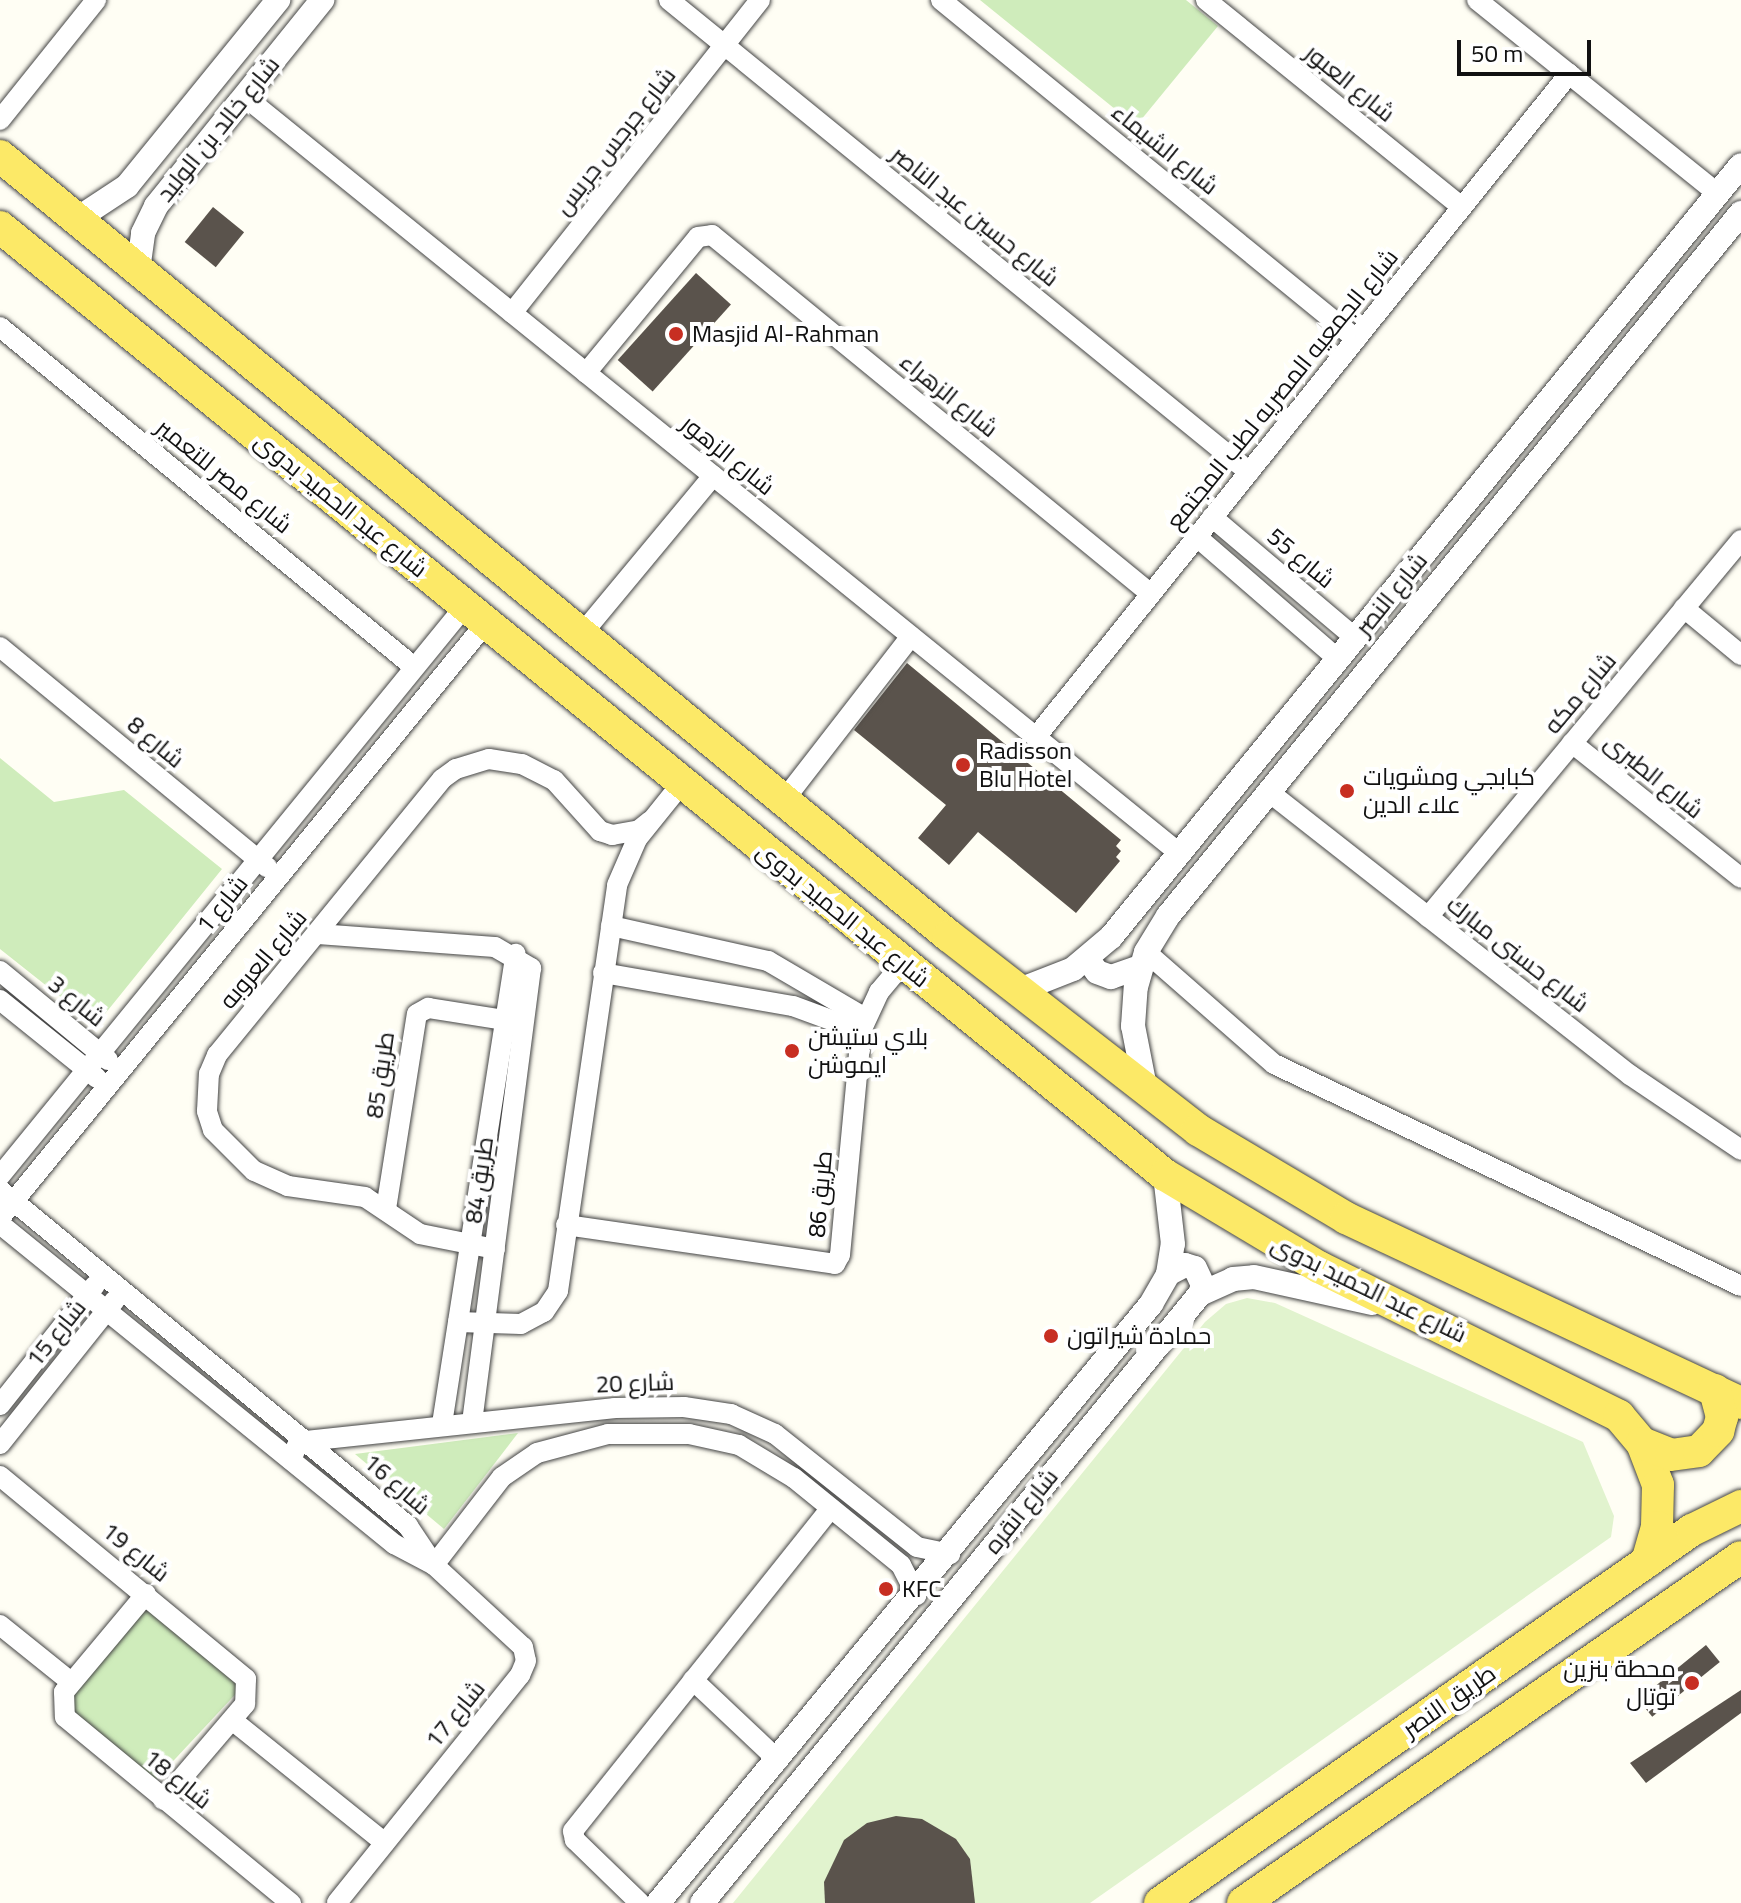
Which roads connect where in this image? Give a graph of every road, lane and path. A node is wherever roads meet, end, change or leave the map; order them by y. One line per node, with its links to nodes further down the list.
1 (96, 0): 12 (street)
2 (278, 0): 16 (street, شارع خالد بن الوليد)
3 (322, 0): 11 (street, شارع خالد بن الوليد)
4 (669, 0): 9 (street, شارع حسين عبد الناصر)
5 (760, 0): 9 (street, شارع جرجس جريس)
6 (941, 0): 25 (street, شارع الشيماء)
7 (1206, 0): 17 (street, شارع العبور)
8 (1477, 0): 10 (street)
9 (724, 45): 23 (street, شارع جرجس جريس); 27 (street, شارع حسين عبد الناصر)
10 (1569, 74): 15 (street); 17 (street, شارع الجمعيه المصريه لطب المجتمع)
11 (244, 96): 18 (street, شارع خالد بن الوليد); 23 (street, شارع الزهور)
12 (0, 120)
13 (0, 156): 19 (main road, شارع عبد الحميد بدوى)
14 (1741, 165): 15 (street, شارع النصر)
15 (1718, 194): 37 (street, شارع النصر)
16 (116, 195): 18 (street); 19 (street, شارع خالد بن الوليد)
17 (1462, 207): 25 (street, شارع الجمعيه المصريه لطب المجتمع)
18 (149, 218): 22 (street, شارع خالد بن الوليد)
19 (77, 219): 22 (main road, شارع عبد الحميد بدوى)
20 (1739, 219): 45 (street, شارع النصر)
21 (0, 227): 34 (main road, شارع عبد الحميد بدوى)
22 (138, 270): 35 (main road, شارع عبد الحميد بدوى)
23 (512, 313): 26 (street, شارع الزهور)
24 (0, 327): 41 (street, شارع مصر للتعمير)
25 (1356, 339): 27 (street, شارع الجمعيه المصريه لطب المجتمع)
26 (586, 373): 28 (street, شارع الزهور); 32 (street, شارع الزهراء)
27 (1249, 472): 29 (street, شارع الجمعيه المصريه لطب المجتمع)
28 (713, 476): 35 (street); 36 (street, شارع الزهور)
29 (1212, 517): 30 (street, شارع الجمعيه المصريه لطب المجتمع); 37 (street, شارع 55)
30 (1197, 537): 32 (street, شارع الجمعيه المصريه لطب المجتمع); 40 (street)
31 (1741, 540): 33 (street, شارع مكه)
32 (1151, 594): 42 (street, شارع الجمعيه المصريه لطب المجتمع)
33 (1684, 608): 39 (street); 43 (street, شارع مكه)
34 (475, 615): 41 (street, شارع 1); 44 (main road, شارع عبد الحميد بدوى); 50 (street, شارع 1)
35 (581, 635): 46 (main road, شارع عبد الحميد بدوى)
36 (911, 636): 42 (street, شارع الزهور); 46 (street)
37 (1355, 638): 40 (street, شارع النصر)
38 (0, 647): 49 (street, شارع 8)
39 (1741, 655)
40 (1338, 659): 48 (street, شارع النصر)
41 (414, 667): 49 (street, شارع 1)
42 (1036, 737): 48 (street, شارع الزهور)
43 (1572, 743): 51 (street, شارع الطبرى); 52 (street, شارع مكه)
44 (682, 783): 47 (street); 58 (main road, شارع عبد الحميد بدوى)
45 (1269, 792): 52 (street, شارع حسنى مبارك); 57 (street, شارع النصر)
46 (784, 800): 61 (main road, شارع عبد الحميد بدوى)
47 (650, 821): 53 (street); 54 (street, شارع العروبه)
48 (1179, 853): 56 (street, شارع النصر)
49 (258, 860): 50 (street, شارع 8); 66 (street, شارع 1)
50 (279, 876): 68 (street, شارع 1)
51 (1741, 878)
52 (1428, 917): 71 (street, شارع حسنى مبارك)
53 (611, 926): 60 (street); 65 (street)
54 (318, 934): 55 (street); 75 (street, شارع العروبه)
55 (516, 954): 63 (street, طريق 84); 64 (street, طريق 84)
56 (1087, 959): 57 (street); 61 (street, شارع النصر)
57 (1143, 960): 70 (street, شارع النصر); 82 (street)
58 (903, 963): 65 (street, طريق 86); 72 (main road, شارع عبد الحميد بدوى)
59 (0, 971): 66 (street, شارع 3)
60 (603, 973): 65 (street); 77 (street)
61 (1017, 991): 70 (main road, شارع عبد الحميد بدوى)
62 (0, 1000): 67 (street, شارع 3)
63 (505, 1021): 64 (street, طريق 85); 75 (street, طريق 85); 78 (street, طريق 84)
64 (527, 1024): 79 (street, طريق 84)
65 (863, 1025): 77 (street, طريق 86)
66 (100, 1053): 67 (street, شارع 1); 68 (street, شارع 3)
67 (87, 1070): 69 (street, شارع 3); 73 (street, شارع 1)
68 (120, 1070): 69 (street, شارع 1)
69 (107, 1086): 74 (street, شارع 1)
70 (1146, 1092): 90 (main road, شارع عبد الحميد بدوى)
71 (1738, 1143)
72 (1165, 1175): 80 (street, شارع انقره); 87 (main road, شارع عبد الحميد بدوى)
73 (0, 1176)
74 (7, 1196): 76 (street, شارع 1); 81 (street, شارع 16)
75 (386, 1209): 78 (street, شارع العروبه)
76 (0, 1221): 85 (street, شارع 16)
77 (566, 1225): 89 (street)
78 (470, 1244): 79 (street, شارع العروبه); 88 (street, طريق 84)
79 (495, 1249): 89 (street, طريق 84)
80 (1168, 1274): 84 (street); 103 (street, شارع انقره)
81 (103, 1275): 83 (street, شارع 16); 85 (street, شارع 15)
82 (1741, 1286)
83 (122, 1291): 86 (street, شارع 15); 96 (street, شارع 16)
84 (1200, 1294): 87 (street, شارع انقره); 120 (street, شارع انقره)
85 (87, 1295): 86 (street, شارع 16); 91 (street, شارع 15)
86 (106, 1311): 98 (street, شارع 15); 99 (street, شارع 16)
87 (1417, 1314): 97 (main road, شارع عبد الحميد بدوى)
88 (458, 1322): 89 (street); 94 (street, طريق 84)
89 (484, 1323): 93 (street, طريق 84)
90 (1728, 1396): 97 (main road)
91 (0, 1405)
92 (615, 1408): 93 (street, شارع 20); 95 (street); 103 (street, شارع 20)
93 (472, 1421): 94 (street, شارع 20)
94 (442, 1424): 96 (street, شارع 20)
95 (617, 1433): 102 (street, شارع 20); 106 (street, شارع 20)
96 (306, 1441): 99 (street); 106 (street, شارع 16)
97 (1642, 1443): 105 (main road, شارع عبد الحميد بدوى)
98 (0, 1444)
99 (291, 1460): 106 (street, شارع 16)
100 (0, 1476): 107 (street, شارع 19)
101 (1741, 1506): 105 (main road, طريق النصر)
102 (831, 1508): 108 (street, شارع 20); 110 (street)
103 (950, 1554): 108 (street, شارع انقره)
104 (1741, 1557): 122 (main road, طريق النصر)
105 (1647, 1562): 121 (main road, طريق النصر)
106 (434, 1565): 115 (street, شارع 17)
107 (146, 1594): 111 (street); 112 (street, شارع 19)
108 (916, 1595): 113 (street, شارع انقره)
109 (0, 1625): 111 (street)
110 (693, 1680): 113 (street); 118 (street)
111 (71, 1682): 114 (street, شارع 18)
112 (232, 1720): 114 (street); 115 (street)
113 (778, 1760): 119 (street, شارع انقره)
114 (163, 1800): 116 (street, شارع 18)
115 (385, 1843): 117 (street, شارع 17)
116 (291, 1903)
117 (337, 1903)
118 (640, 1903)
119 (658, 1903)
120 (702, 1903)
121 (1160, 1903)
122 (1243, 1903)

